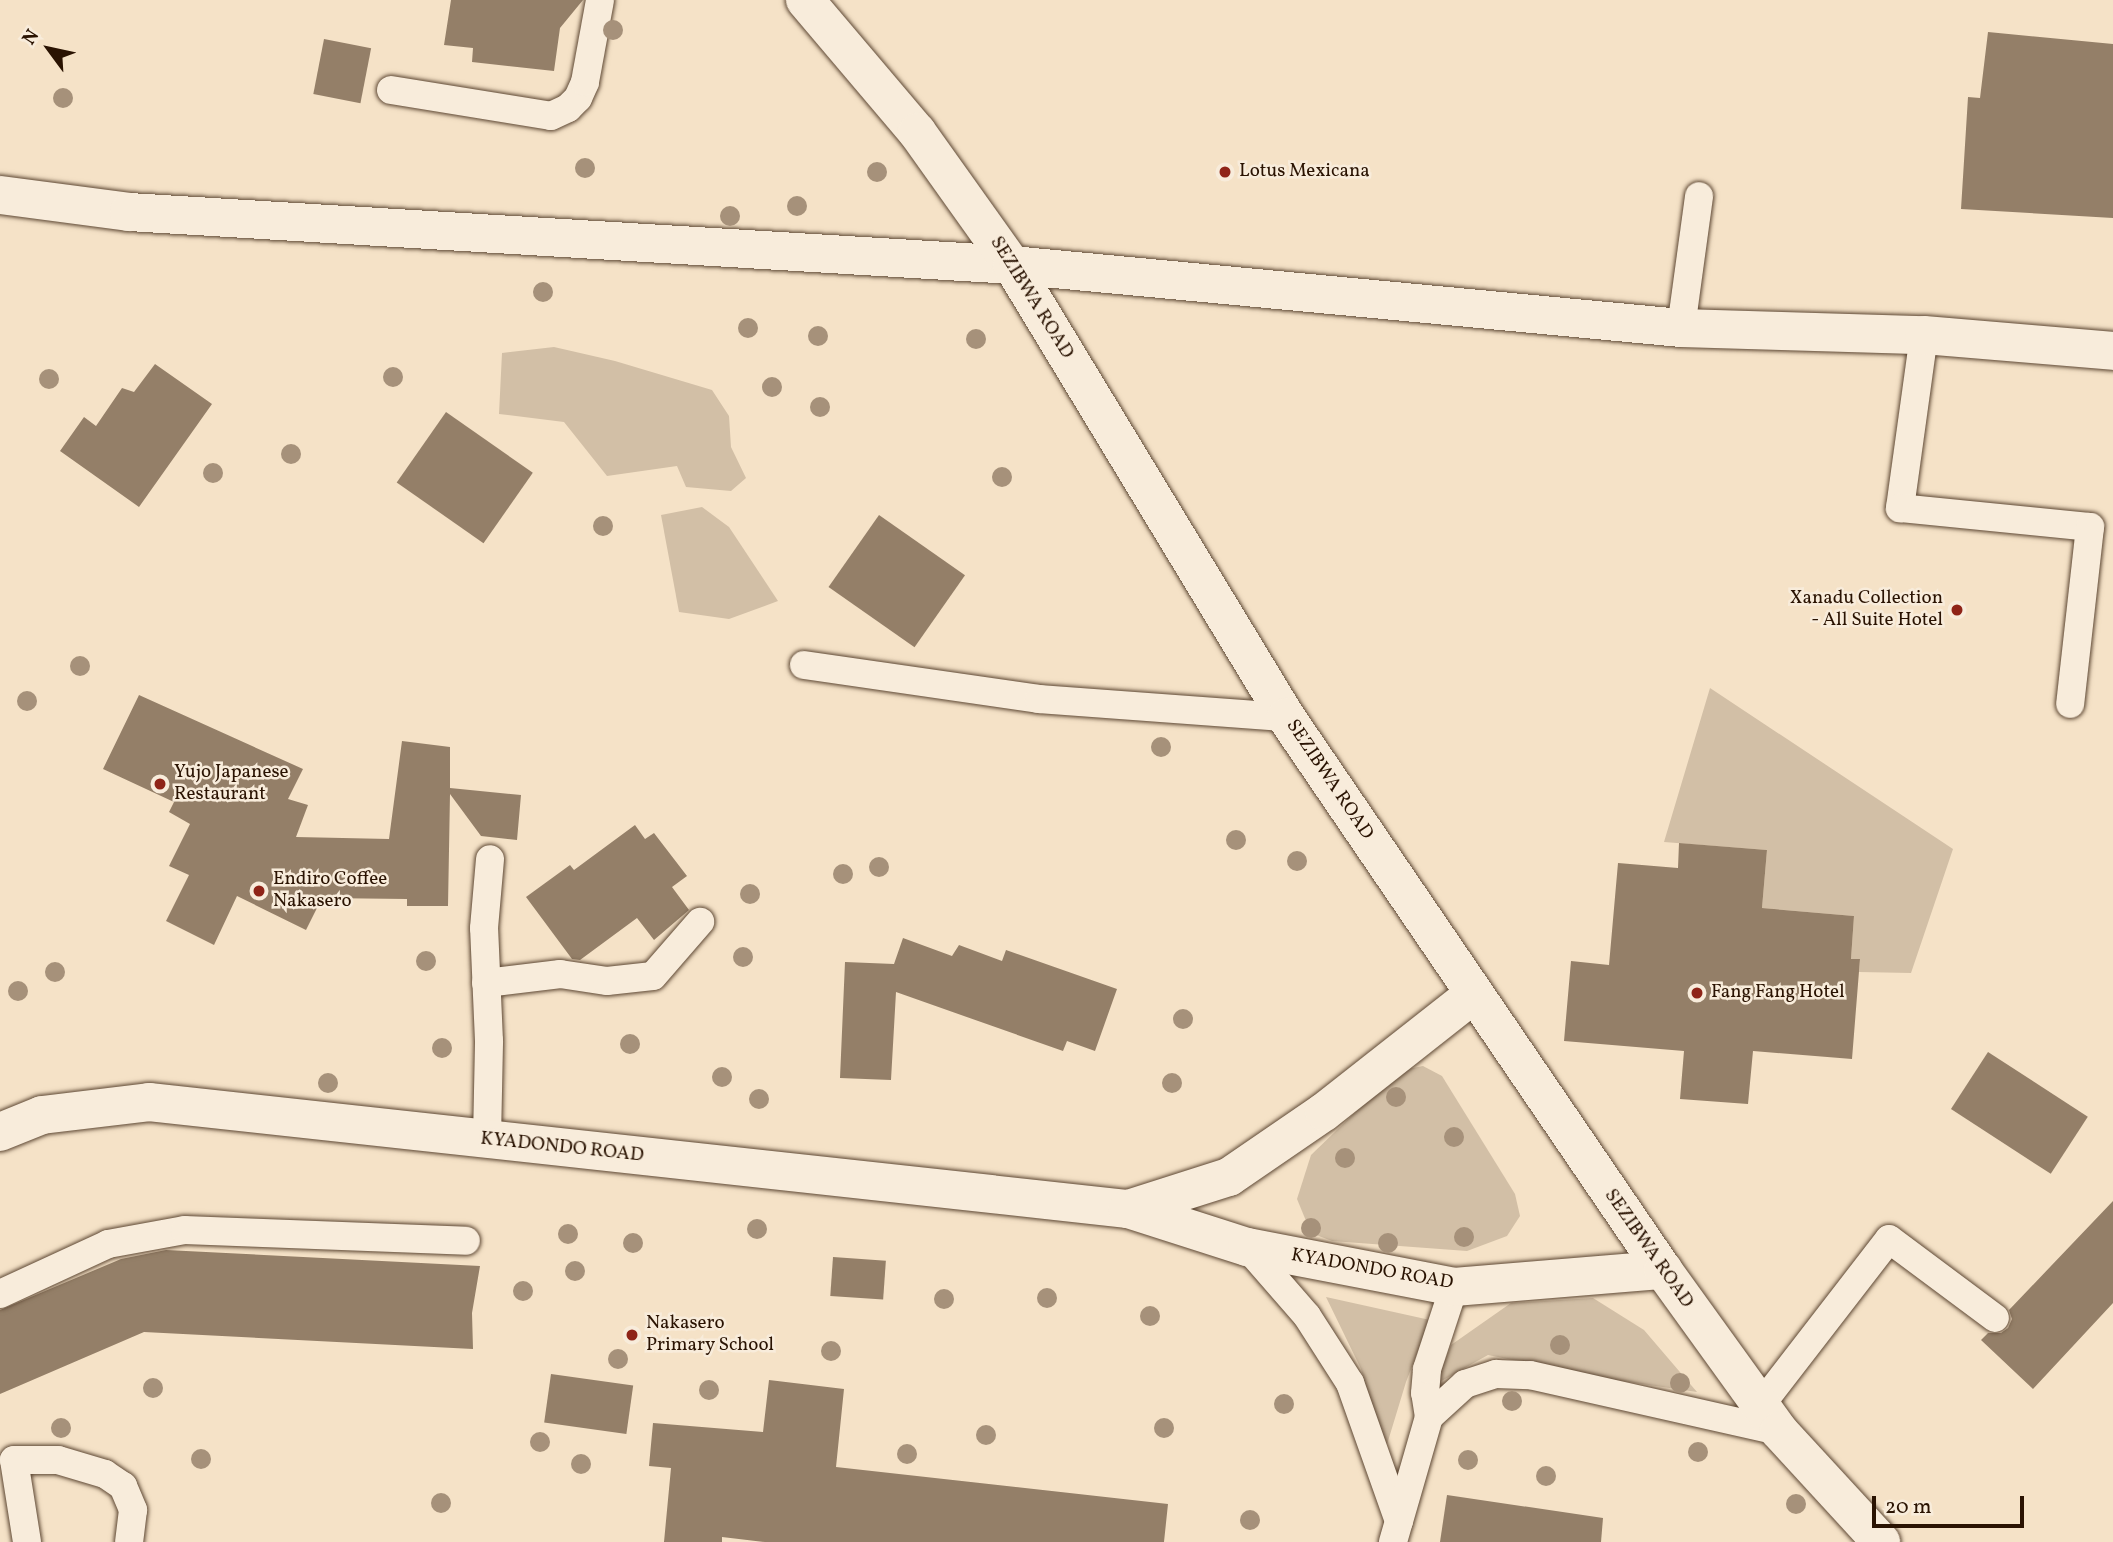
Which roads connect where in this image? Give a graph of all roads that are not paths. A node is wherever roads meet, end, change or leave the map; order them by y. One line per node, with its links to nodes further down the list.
1 (600, 0): 3 (lane)
2 (805, 0): 6 (street, SEZIBWA ROAD)
3 (391, 90)
4 (0, 195): 6 (street)
5 (1699, 196): 7 (lane)
6 (1012, 265): 7 (street); 12 (street, SEZIBWA ROAD)
7 (1681, 328): 8 (street)
8 (1924, 335): 9 (street); 11 (lane)
9 (2113, 351)
10 (804, 665): 12 (lane)
11 (2070, 704)
12 (1286, 717): 16 (street, SEZIBWA ROAD)
13 (490, 859): 15 (lane)
14 (700, 922): 15 (lane)
15 (486, 983): 18 (lane)
16 (1474, 994): 19 (street, KYADONDO ROAD); 22 (street, SEZIBWA ROAD)
17 (0, 1132): 18 (street, KYADONDO ROAD)
18 (487, 1139): 19 (street, KYADONDO ROAD)
19 (1128, 1209): 21 (street, KYADONDO ROAD)
20 (466, 1241): 24 (lane)
21 (1247, 1247): 23 (street, KYADONDO ROAD); 29 (lane)
22 (1663, 1270): 23 (street, KYADONDO ROAD); 27 (street, SEZIBWA ROAD)
23 (1454, 1287): 26 (lane)
24 (0, 1294)
25 (1994, 1318): 27 (lane)
26 (1429, 1417): 27 (lane); 29 (lane)
27 (1770, 1418): 32 (street, SEZIBWA ROAD)
28 (7, 1460): 30 (lane); 31 (lane)
29 (1396, 1531)
30 (27, 1542)
31 (129, 1542)
32 (1881, 1542)

